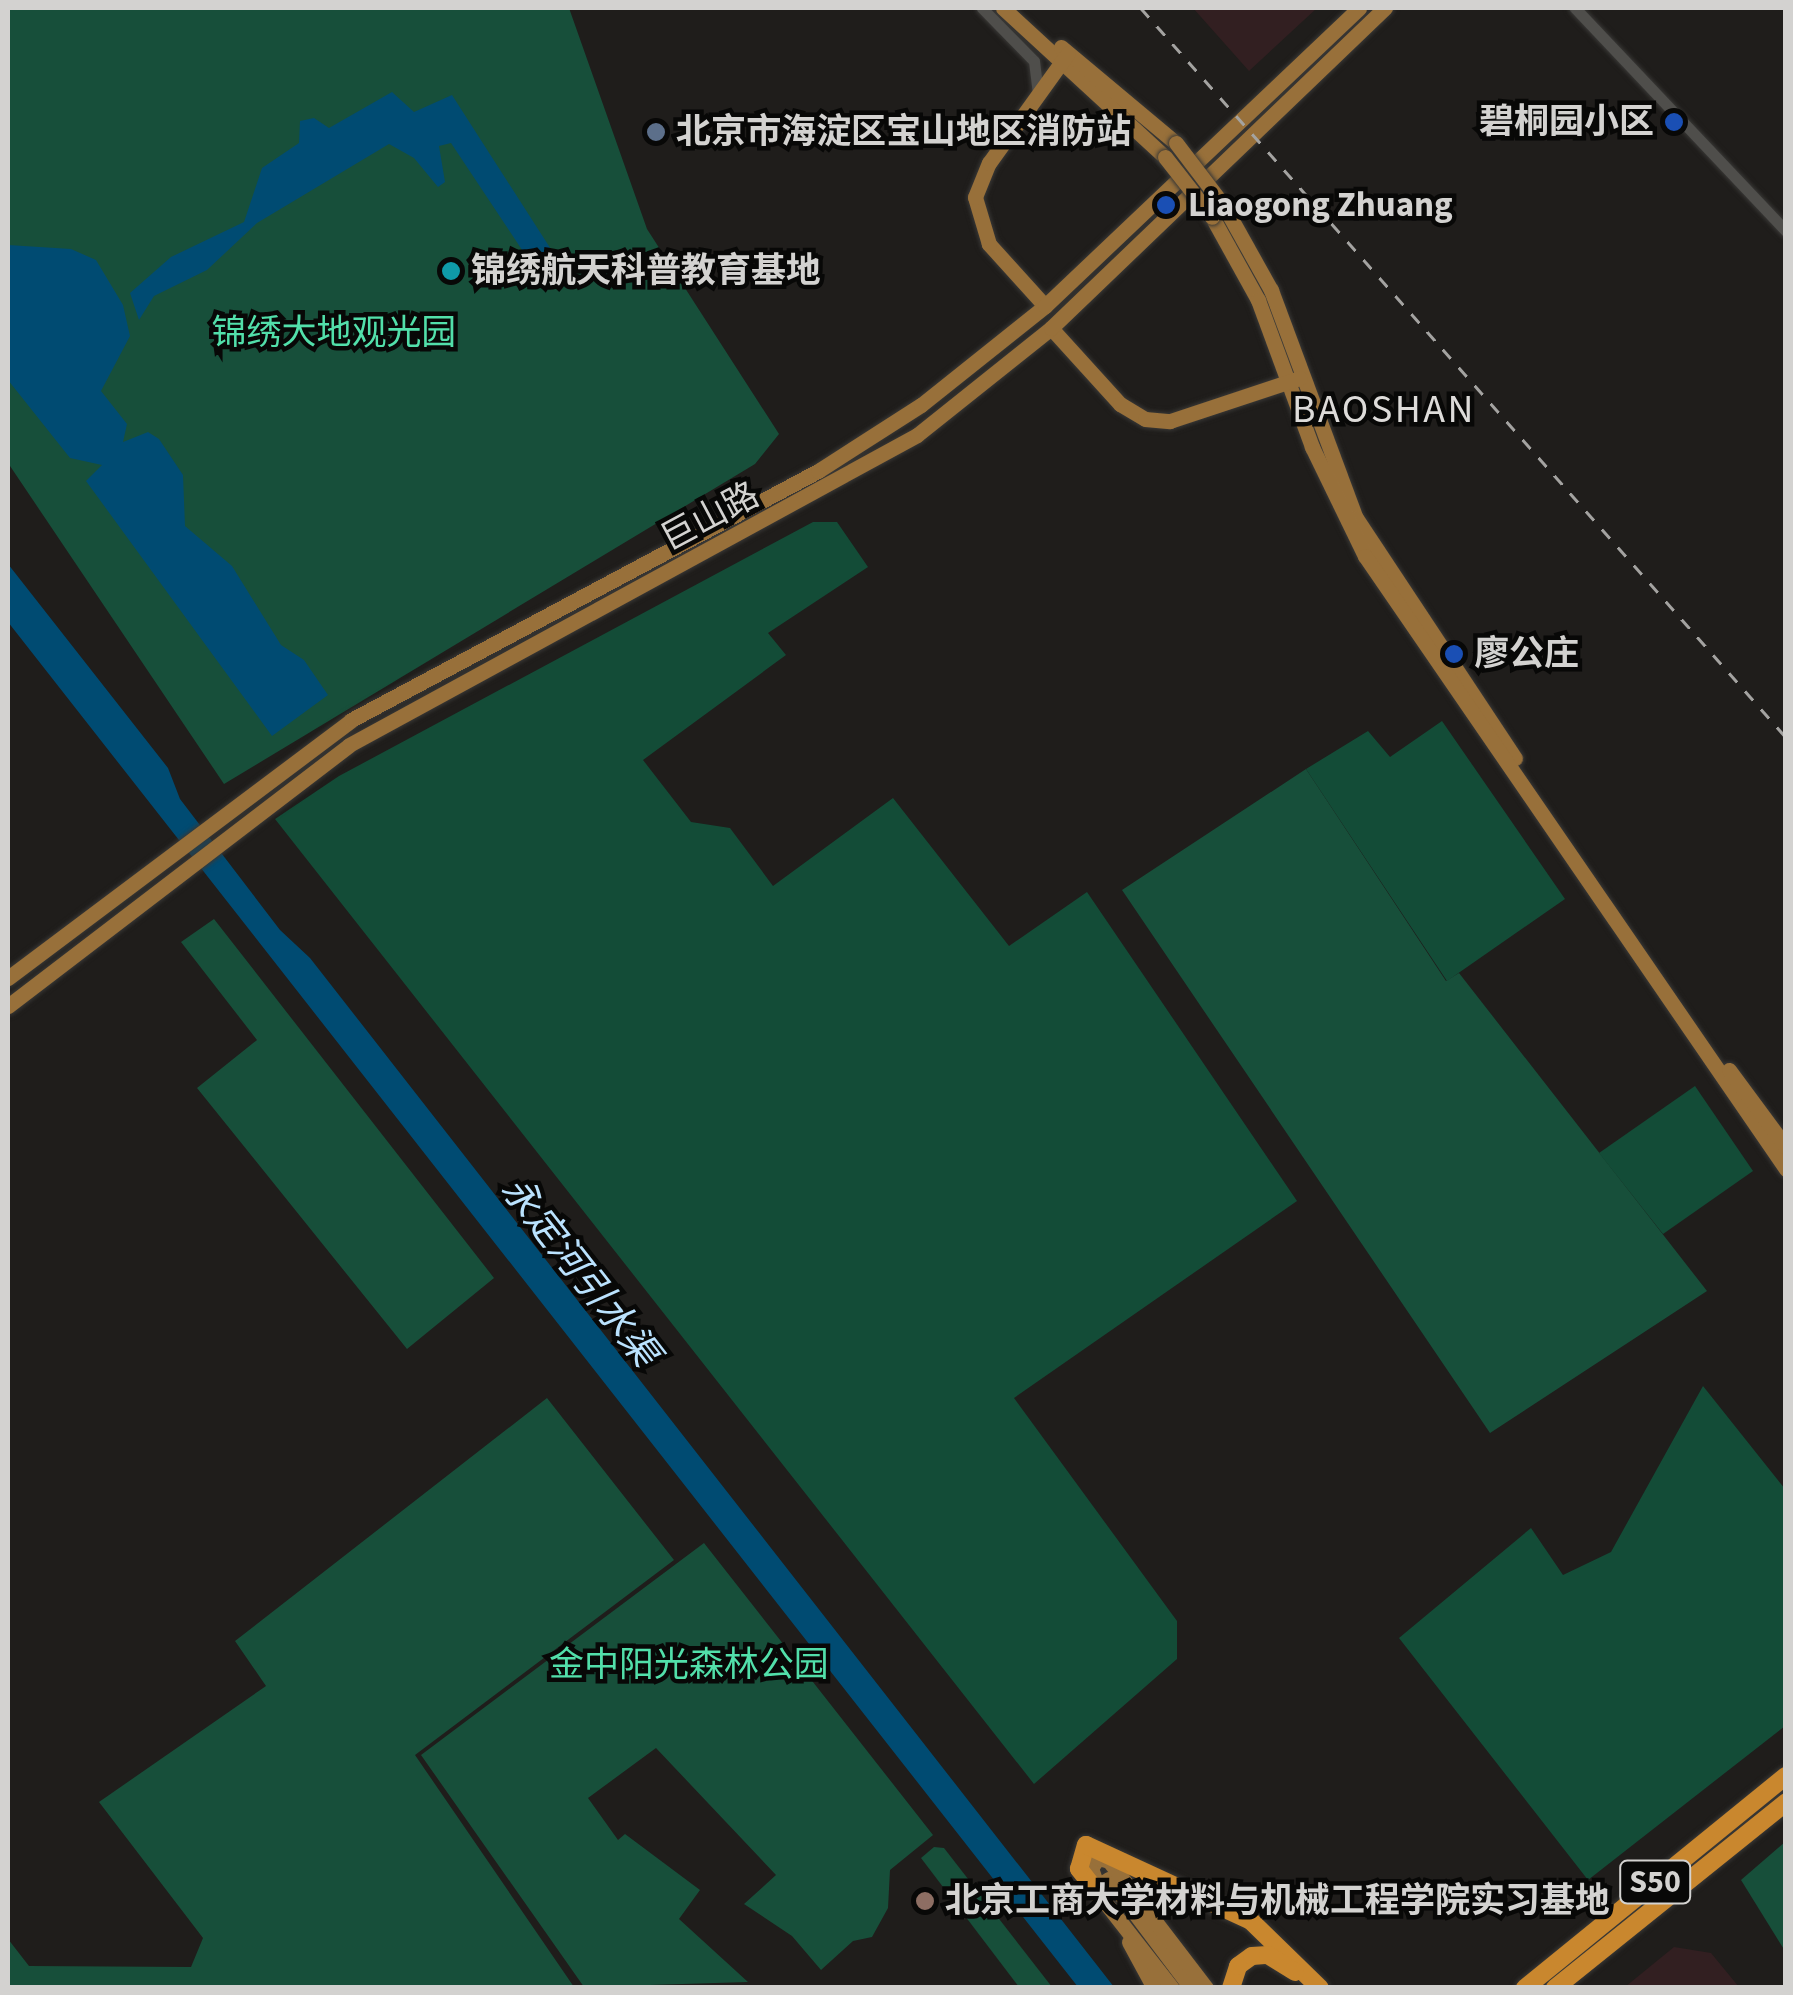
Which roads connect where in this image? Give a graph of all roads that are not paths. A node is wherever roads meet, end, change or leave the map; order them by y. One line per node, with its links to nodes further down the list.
1 (982, 8): 8 (street)
2 (1002, 8): 7 (main road)
3 (1017, 8): 7 (main road)
4 (1359, 8): 11 (main road, 巨山路)
5 (1386, 8): 12 (main road, 巨山路)
6 (1575, 8): 10 (street)
7 (1065, 57): 8 (main road); 9 (main road, bridge); 9 (main road, bridge)
8 (1038, 94): 11 (main road)
9 (1218, 212): 13 (main road)
10 (1786, 231)
11 (1046, 306): 14 (main road, 巨山路)
12 (1051, 328): 13 (main road); 15 (main road, 巨山路)
13 (1297, 379): 16 (main road); 17 (main road)
14 (8, 978)
15 (8, 1006)
16 (1786, 1147)
17 (1786, 1168)
18 (1786, 1776): 22 (highway, S50)
19 (1786, 1802): 22 (highway, S50)
20 (1100, 1896): 21 (main road); 25 (main road); 26 (main road); 29 (highway)
21 (1122, 1925): 23 (main road); 24 (main road)
22 (1554, 1982): 30 (highway, S50)
23 (1154, 1988)
24 (1172, 1988)
25 (1190, 1988)
26 (1206, 1988)
27 (1231, 1988): 28 (highway)
28 (1308, 1988)
29 (1320, 1988)
30 (1524, 1988)

